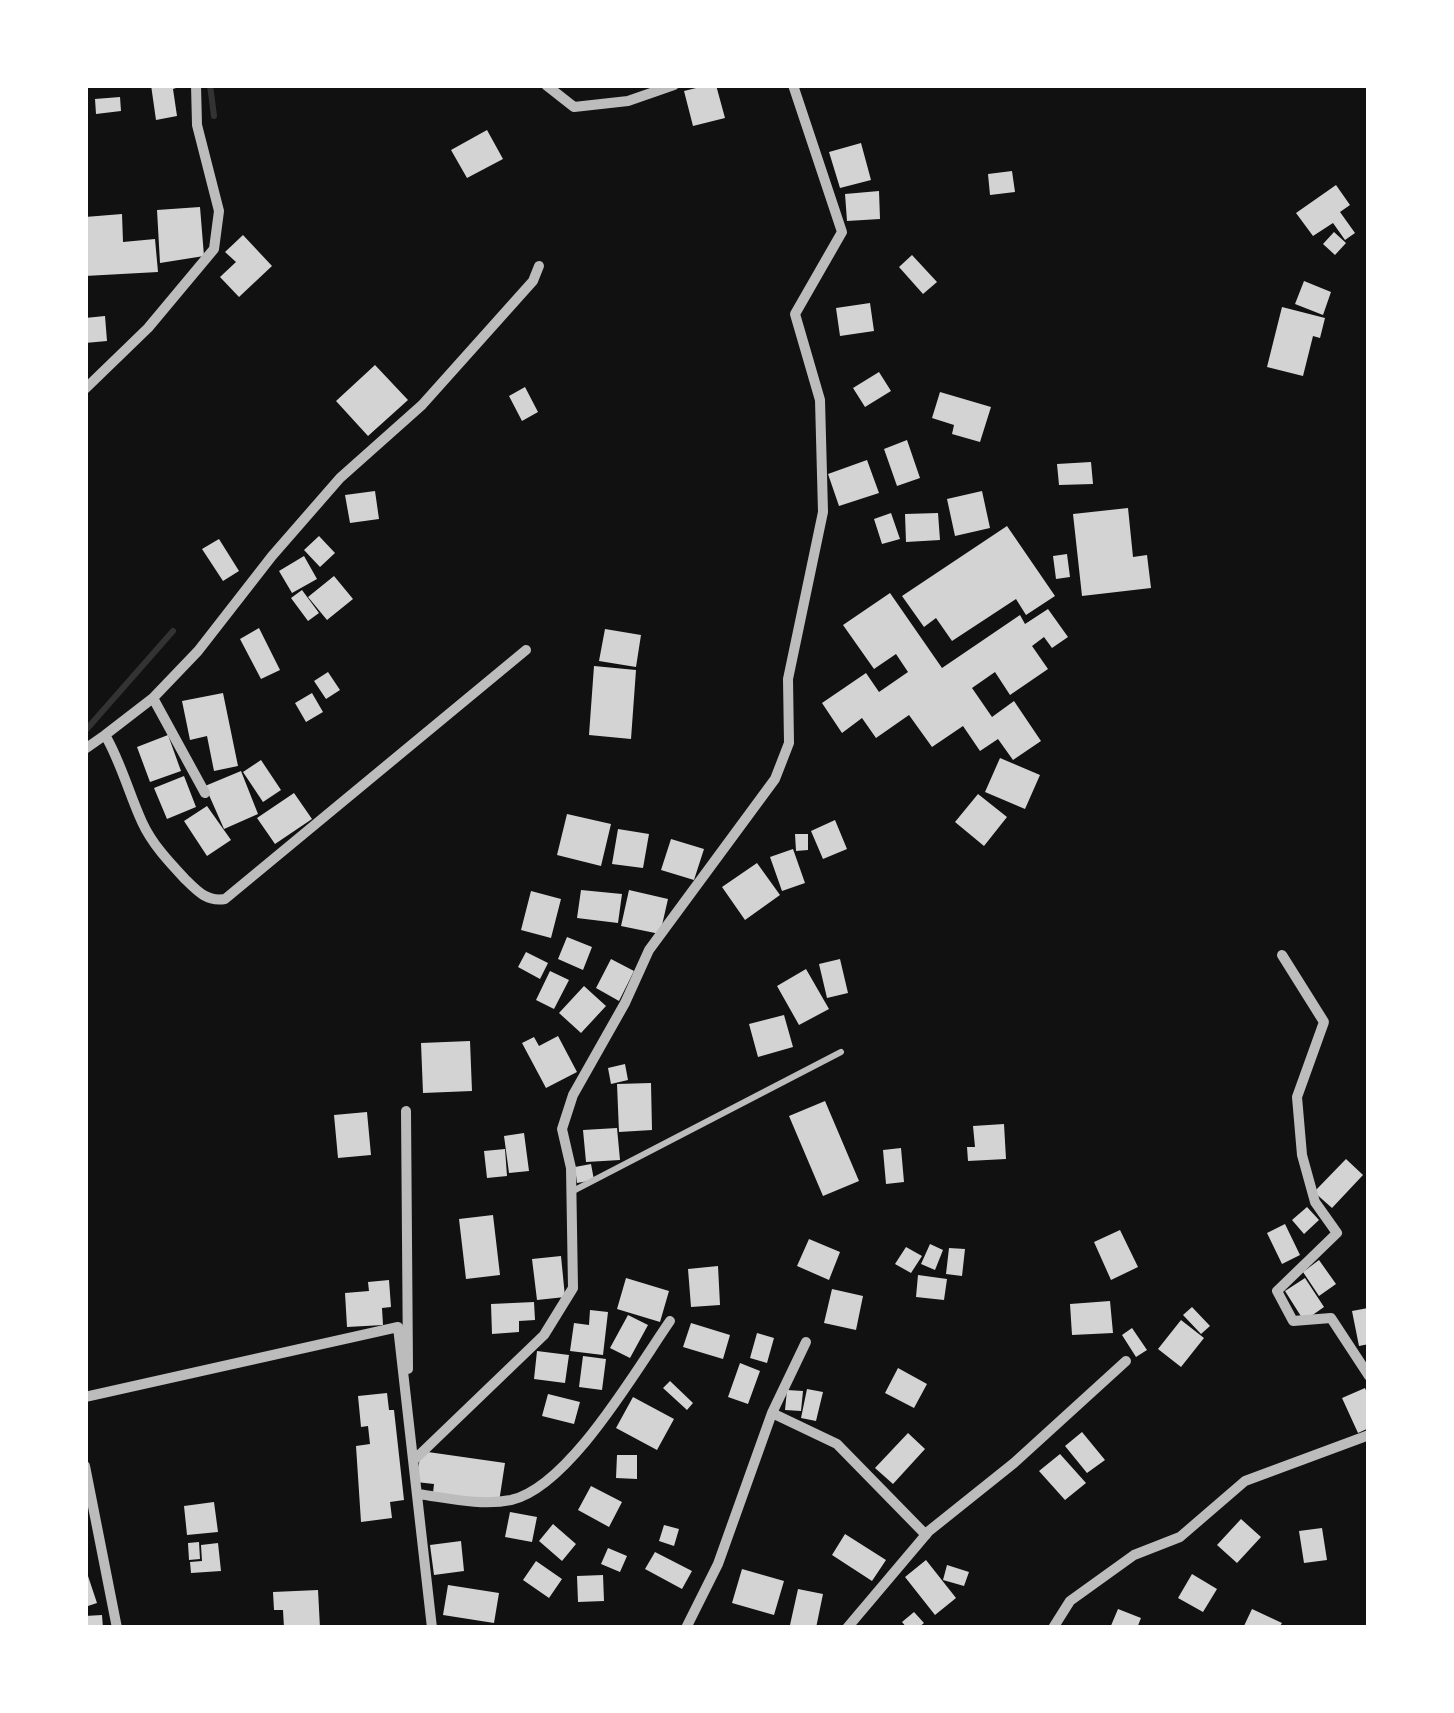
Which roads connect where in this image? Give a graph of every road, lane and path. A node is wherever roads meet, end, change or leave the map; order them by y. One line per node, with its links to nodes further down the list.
1 (196, 85): 6 (street)
2 (546, 85): 3 (street)
3 (674, 85)
4 (793, 85): 15 (street)
5 (539, 266): 8 (street)
6 (85, 389)
7 (526, 650): 9 (street)
8 (153, 698): 9 (street); 11 (street)
9 (105, 735): 10 (street)
10 (85, 749)
11 (205, 792)
12 (1282, 954): 19 (street)
13 (841, 1052): 15 (lane)
14 (406, 1111): 22 (street)
15 (572, 1192): 24 (street)
16 (670, 1322): 26 (street)
17 (806, 1342): 21 (street)
18 (1126, 1360): 27 (street)
19 (1369, 1376)
20 (85, 1397): 22 (street)
21 (772, 1412): 27 (street); 30 (street)
22 (409, 1420): 24 (street)
23 (1369, 1435): 32 (street)
24 (414, 1460): 26 (street)
25 (85, 1466): 28 (street)
26 (418, 1494): 29 (street)
27 (926, 1535): 31 (street)
28 (116, 1628)
29 (432, 1628)
30 (686, 1628)
31 (846, 1628)
32 (1054, 1628)

